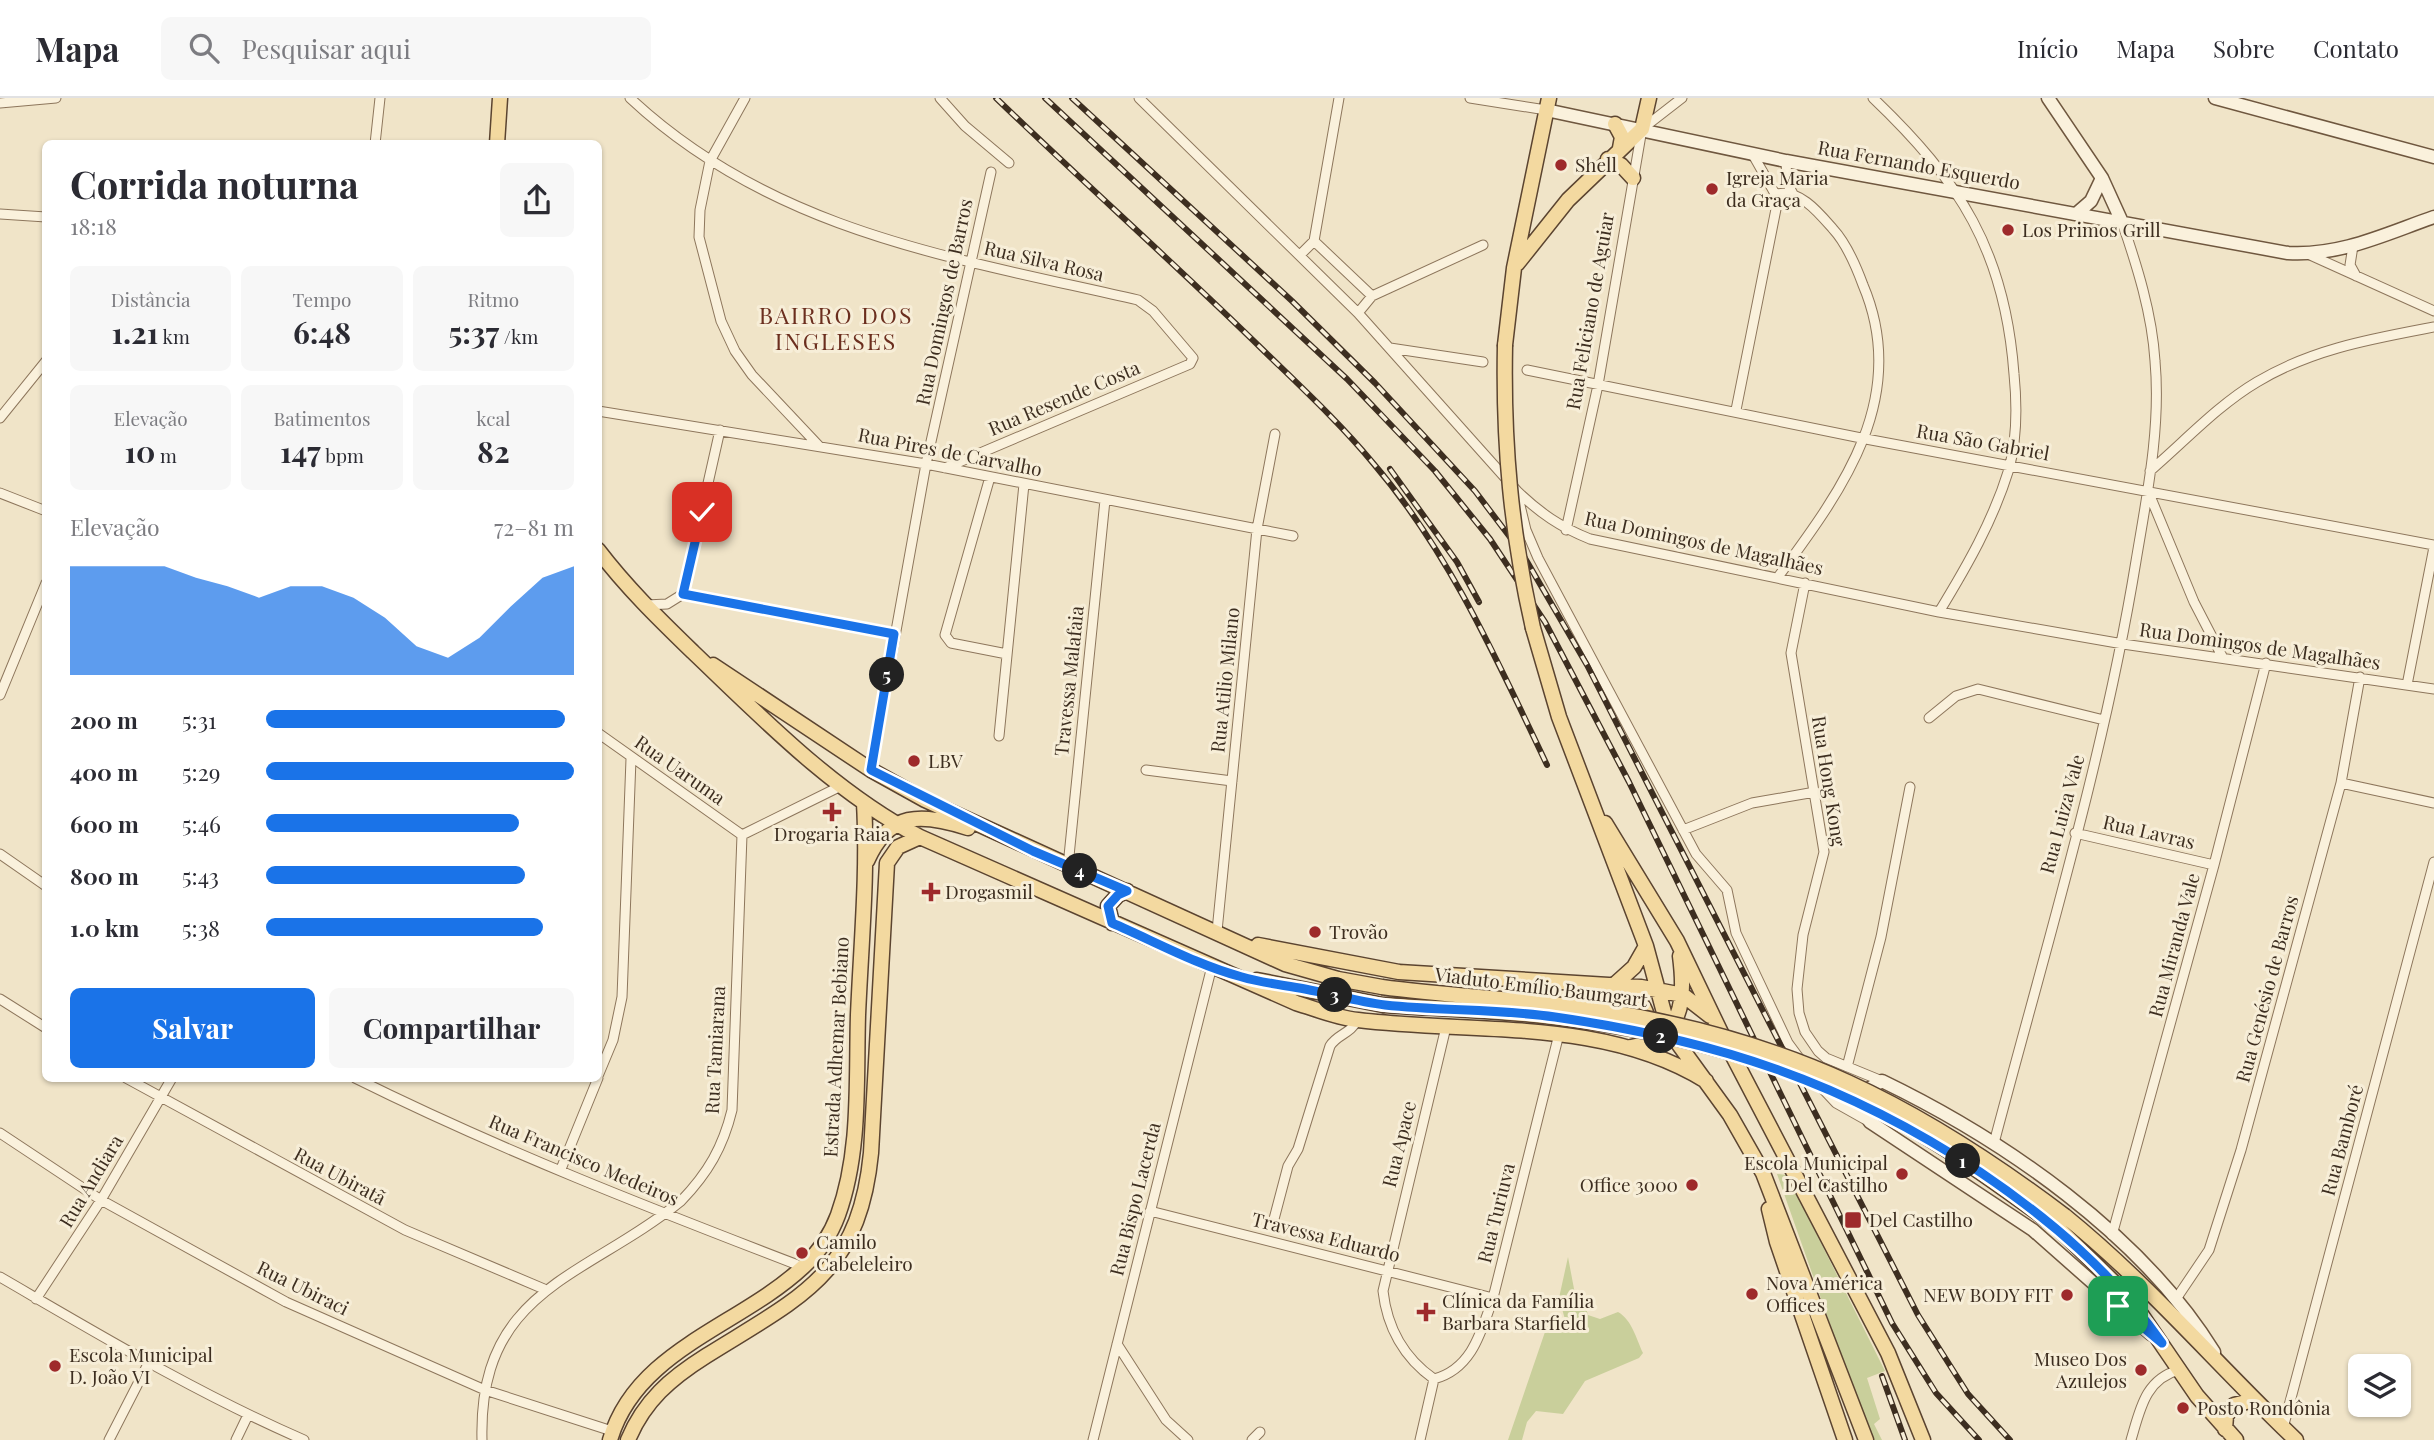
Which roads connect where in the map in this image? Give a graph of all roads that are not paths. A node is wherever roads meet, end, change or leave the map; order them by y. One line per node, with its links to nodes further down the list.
1 (56, 98): 15 (street)
2 (380, 98): 20 (street)
3 (507, 98): 17 (street)
4 (630, 98): 26 (street, Rua Silva Rosa)
5 (745, 98): 26 (street)
6 (940, 98): 28 (street)
7 (1139, 98): 43 (street, Rua Domingos de Magalhães)
8 (1339, 98): 40 (street)
9 (1470, 98): 16 (street, Rua Fernando Esquerdo)
10 (1649, 98): 19 (main road, Rua Feliciano de Aguiar)
11 (1682, 98): 19 (street)
12 (1872, 98): 32 (street)
13 (2048, 98): 31 (street)
14 (2215, 98): 24 (street)
15 (0, 103)
16 (1547, 104): 18 (street, Rua Fernando Esquerdo); 46 (main road)
17 (500, 105): 21 (main road)
18 (1615, 124): 19 (street, Rua Fernando Esquerdo); 22 (main road)
19 (1642, 129): 22 (main road); 23 (street, Rua Fernando Esquerdo); 30 (street, Rua Feliciano de Aguiar)
20 (375, 140)
21 (496, 140)
22 (1620, 148): 25 (main road)
23 (1752, 153): 27 (street, Rua Fernando Esquerdo); 33 (street)
24 (2434, 157)
25 (1608, 159): 30 (main road); 46 (main road)
26 (710, 161): 45 (street, Rua Silva Rosa); 64 (street)
27 (1786, 161): 32 (street, Rua Fernando Esquerdo); 34 (street)
28 (1009, 163)
29 (991, 172): 45 (street, Rua Domingos de Barros)
30 (1633, 178): 57 (street, Rua Feliciano de Aguiar)
31 (2102, 178): 36 (street); 39 (street)
32 (1956, 191): 36 (street, Rua Fernando Esquerdo); 66 (street)
33 (1777, 194): 34 (street); 58 (street)
34 (1793, 194): 63 (street)
35 (0, 214): 37 (street)
36 (2076, 214): 39 (street, Rua Fernando Esquerdo)
37 (42, 217)
38 (2434, 217): 42 (street)
39 (2122, 222): 44 (street, Rua Fernando Esquerdo); 68 (street, Rua Luiza Vale)
40 (1314, 241): 43 (street); 48 (street)
41 (1483, 245): 48 (street)
42 (2354, 246): 44 (street); 47 (street)
43 (1300, 255): 50 (street, Rua Domingos de Magalhães)
44 (2310, 255): 47 (street, Rua Fernando Esquerdo)
45 (972, 262): 53 (street, Rua Silva Rosa); 65 (street, Rua Domingos de Barros)
46 (1514, 268): 113 (main road, bridge)
47 (2357, 277): 49 (street, Rua Fernando Esquerdo)
48 (1372, 296): 50 (street)
49 (2434, 311)
50 (1358, 313): 52 (street, Rua Domingos de Magalhães)
51 (2434, 327): 68 (street)
52 (1390, 348): 54 (street); 72 (street, Rua Domingos de Magalhães)
53 (1193, 358): 67 (street, Rua Resende Costa)
54 (1483, 362)
55 (42, 366): 60 (street)
56 (1527, 370): 57 (street, Rua São Gabriel)
57 (1598, 385): 58 (street, Rua São Gabriel); 77 (street, Rua Feliciano de Aguiar)
58 (1736, 410): 63 (street, Rua São Gabriel)
59 (602, 412): 61 (street, Rua Pires de Carvalho)
60 (0, 418)
61 (720, 430): 64 (street, Rua Pires de Carvalho); 84 (street)
62 (1275, 434): 76 (street, Rua Atilio Milano)
63 (1866, 439): 66 (street, Rua São Gabriel); 81 (street)
64 (819, 446): 65 (street, Rua Pires de Carvalho)
65 (926, 464): 67 (street, Rua Pires de Carvalho); 89 (street, Rua Domingos de Barros)
66 (2010, 466): 71 (street, Rua São Gabriel); 87 (street)
67 (945, 468): 69 (street, Rua Pires de Carvalho)
68 (2150, 471): 71 (street, Rua Luiza Vale)
69 (990, 477): 70 (street, Rua Pires de Carvalho); 92 (street)
70 (1024, 484): 74 (street, Rua Pires de Carvalho); 92 (street)
71 (2148, 490): 79 (street, Rua São Gabriel); 90 (street, Rua Luiza Vale); 93 (street)
72 (1517, 491): 77 (street, Rua Domingos de Magalhães); 115 (street)
73 (0, 493): 75 (street)
74 (1105, 500): 76 (street, Rua Pires de Carvalho); 123 (street, Travessa Malafaia)
75 (42, 509)
76 (1257, 529): 78 (street, Rua Pires de Carvalho); 106 (street, Rua Atilio Milano)
77 (1566, 530): 81 (street, Rua Domingos de Magalhães)
78 (1293, 536)
79 (2434, 546): 96 (street)
80 (602, 555): 86 (main road)
81 (1778, 577): 82 (street, Rua Domingos de Magalhães)
82 (1805, 583): 87 (street, Rua Domingos de Magalhães); 110 (street, Rua Hong Kong)
83 (42, 593): 98 (street)
84 (683, 594): 85 (street); 89 (street)
85 (667, 604): 86 (street); 88 (street)
86 (645, 606): 88 (main road)
87 (1939, 612): 90 (street, Rua Domingos de Magalhães)
88 (662, 623): 91 (main road)
89 (894, 634): 104 (street, Rua Domingos de Barros)
90 (2123, 644): 93 (street, Rua Domingos de Magalhães); 100 (street, Rua Luiza Vale)
91 (694, 652): 104 (main road); 108 (main road)
92 (1007, 654): 102 (street)
93 (2222, 656): 94 (street, Rua Domingos de Magalhães)
94 (2266, 663): 95 (street, Rua Domingos de Magalhães); 122 (street, Rua Miranda Vale)
95 (2360, 677): 96 (street, Rua Domingos de Magalhães); 107 (street, Rua Genésio de Barros)
96 (2407, 685): 97 (street, Rua Domingos de Magalhães)
97 (2434, 690)
98 (0, 695)
99 (1929, 718): 100 (street)
100 (2104, 720): 116 (street, Rua Luiza Vale)
101 (602, 736): 103 (street, Rua Uaruma)
102 (999, 736)
103 (632, 759): 117 (street, Rua Uaruma); 147 (street)
104 (871, 770): 119 (main road)
105 (1146, 770): 106 (street)
106 (1232, 781): 128 (street, Rua Atilio Milano)
107 (2341, 783): 112 (street); 174 (street, Rua Genésio de Barros)
108 (843, 785): 111 (main road); 117 (street)
109 (1910, 787): 148 (street)
110 (1815, 792): 115 (street); 146 (street, Rua Hong Kong)
111 (864, 803): 114 (main road); 124 (main road, Estrada Adhemar Bebiano)
112 (2434, 803)
113 (1592, 805): 130 (main road); 131 (main road)
114 (894, 823): 118 (main road); 119 (main road); 124 (main road)
115 (1683, 830): 155 (street)
116 (2075, 833): 122 (street, Rua Lavras); 159 (street, Rua Luiza Vale)
117 (742, 835): 164 (street, Rua Tamiarana)
118 (920, 837): 127 (main road); 192 (main road)
119 (1033, 851): 123 (main road)
120 (0, 854): 125 (street)
121 (2434, 862): 185 (street, Rua Bamboré)
122 (2214, 865): 167 (street, Rua Miranda Vale)
123 (1068, 866): 126 (main road)
124 (864, 869): 168 (main road, Estrada Adhemar Bebiano)
125 (42, 883)
126 (1127, 891): 127 (main road); 128 (main road)
127 (1112, 923): 132 (main road)
128 (1217, 931): 129 (main road)
129 (1240, 941): 134 (main road); 166 (main road, Viaduto Emílio Baumgart, bridge)
130 (1677, 941): 136 (main road); 139 (main road)
131 (1646, 946): 134 (main road); 135 (main road)
132 (1212, 966): 133 (main road); 163 (street, Rua Bispo Lacerda)
133 (1241, 977): 138 (main road); 166 (main road, Viaduto Emílio Baumgart, bridge)
134 (1614, 985): 135 (main road); 145 (main road)
135 (1658, 990): 136 (main road); 142 (main road)
136 (1683, 995): 139 (main road); 142 (main road)
137 (0, 999): 140 (street)
138 (1357, 1020): 141 (main road); 165 (street)
139 (1715, 1021): 144 (main road)
140 (42, 1025)
141 (1446, 1027): 143 (main road); 169 (street, Rua Apace)
142 (1669, 1031): 145 (main road); 149 (main road)
143 (1559, 1034): 145 (main road); 172 (street, Rua Turiuva)
144 (1724, 1039): 149 (main road); 199 (main road)
145 (1628, 1047): 149 (main road)
146 (1826, 1058): 148 (street); 155 (street)
147 (602, 1067)
148 (1847, 1067): 150 (street)
149 (1706, 1081): 161 (main road)
150 (1882, 1081): 157 (street); 159 (street)
151 (132, 1082): 156 (street, Rua Ubiratã)
152 (170, 1082): 156 (street, Rua Andiara)
153 (363, 1082): 160 (street, Rua Francisco Medeiros)
154 (596, 1082): 160 (street)
155 (1820, 1087): 157 (street)
156 (160, 1099): 162 (street, Rua Andiara); 171 (street, Rua Ubiratã)
157 (1870, 1122): 175 (street)
158 (0, 1133): 162 (street, Rua Ubiraci)
159 (1994, 1143): 167 (street)
160 (561, 1169): 164 (street, Rua Francisco Medeiros)
161 (1763, 1173): 197 (main road); 198 (main road)
162 (102, 1200): 173 (street, Rua Andiara); 181 (street, Rua Ubiraci)
163 (1150, 1211): 169 (street, Travessa Eduardo); 176 (street, Rua Bispo Lacerda)
164 (665, 1214): 168 (street, Rua Francisco Medeiros); 171 (street, Rua Tamiarana)
165 (1274, 1219)
166 (2061, 1222): 175 (main road); 177 (main road)
167 (2112, 1235): 174 (street)
168 (803, 1267): 187 (main road, Estrada Adhemar Bebiano)
169 (1386, 1270): 172 (street, Travessa Eduardo); 180 (street, Rua Apace)
170 (0, 1278): 173 (street)
171 (544, 1289): 181 (street, Rua Tamiarana)
172 (1493, 1298): 180 (street, Rua Turiuva)
173 (36, 1299): 178 (street)
174 (2176, 1299): 177 (street)
175 (2162, 1343): 179 (main road)
176 (1117, 1344): 193 (street, Rua Bispo Lacerda); 194 (street)
177 (2219, 1360): 182 (main road)
178 (148, 1364): 183 (street); 188 (street)
179 (2179, 1370): 186 (main road); 200 (street)
180 (1434, 1379): 196 (street)
181 (485, 1390): 187 (street, Rua Ubiraci); 191 (street, Rua Tamiarana)
182 (2254, 1400): 185 (main road); 186 (main road)
183 (248, 1415): 189 (street); 190 (street)
184 (1260, 1432): 195 (street)
185 (2282, 1434): 201 (main road)
186 (2230, 1435)
187 (611, 1436)
188 (109, 1440)
189 (236, 1440)
190 (304, 1440)
191 (482, 1440)
192 (628, 1440)
193 (1093, 1440)
194 (1188, 1440)
195 (1252, 1440)
196 (1420, 1440)
197 (1845, 1440)
198 (1866, 1440)
199 (1923, 1440)
200 (2130, 1440)
201 (2296, 1440)

